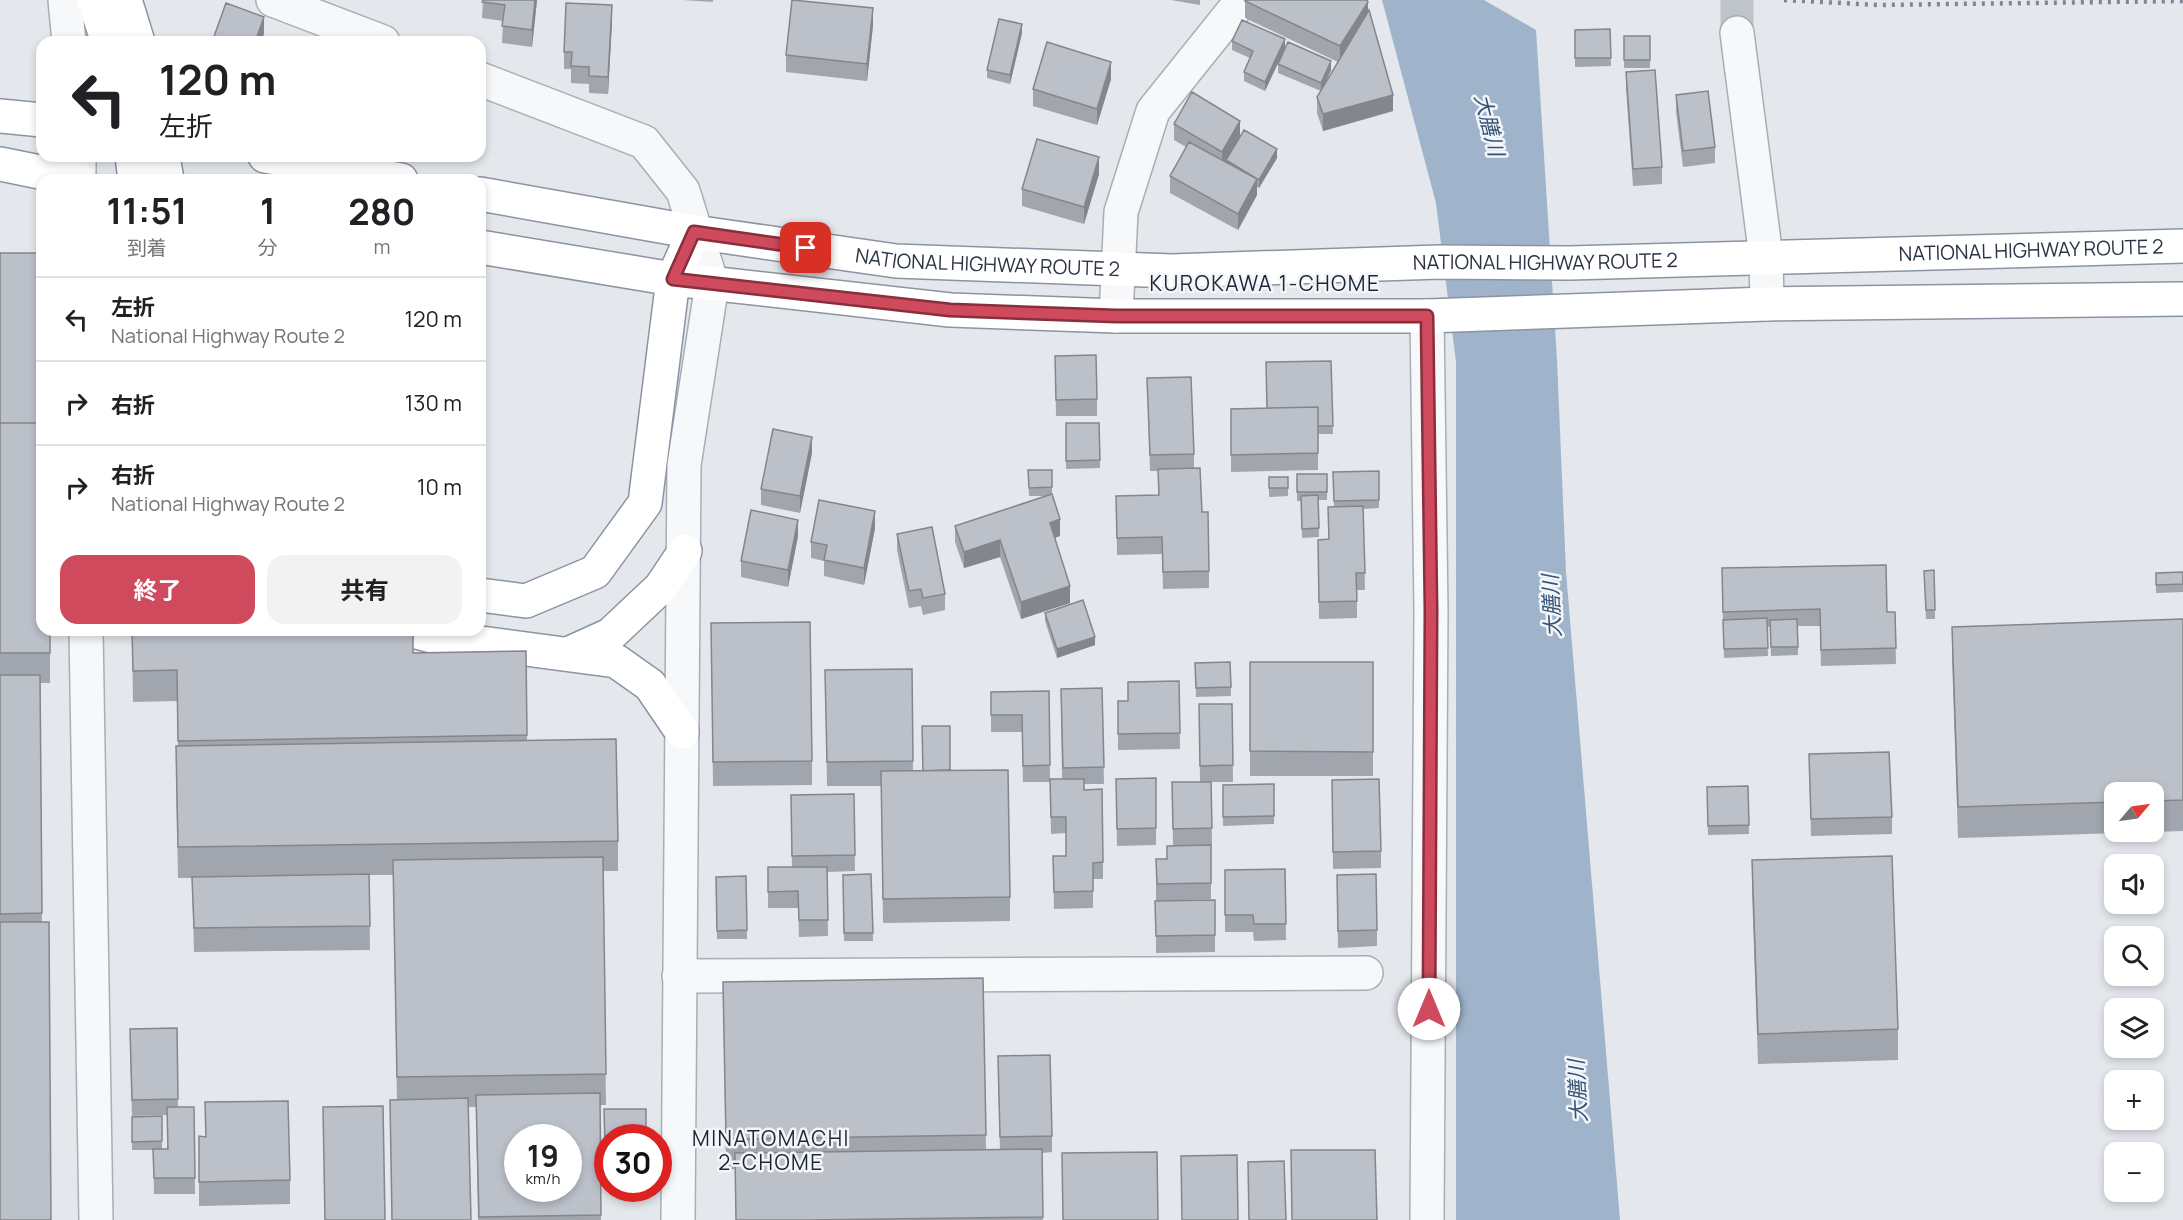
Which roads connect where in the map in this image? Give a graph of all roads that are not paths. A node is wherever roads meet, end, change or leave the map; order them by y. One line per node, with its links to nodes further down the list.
1 (65, 0): 7 (street)
2 (94, 0): 8 (highway)
3 (125, 0): 9 (highway)
4 (273, 0): 10 (street)
5 (1242, 0): 23 (street)
6 (1737, 33): 22 (street)
7 (68, 36)
8 (106, 36)
9 (136, 36)
10 (367, 36)
11 (486, 81): 19 (street)
12 (0, 117): 13 (highway)
13 (36, 120)
14 (299, 162): 17 (highway)
15 (0, 164): 16 (highway)
16 (49, 174)
17 (367, 174)
18 (486, 195): 19 (highway, NATIONAL HIGHWAY ROUTE 2)
19 (694, 232): 23 (highway, NATIONAL HIGHWAY ROUTE 2); 24 (highway); 25 (street)
20 (2183, 246): 22 (highway, NATIONAL HIGHWAY ROUTE 2)
21 (486, 248): 24 (highway)
22 (1766, 257): 23 (highway, NATIONAL HIGHWAY ROUTE 2); 27 (street)
23 (1118, 267): 29 (street)
24 (673, 279): 25 (highway); 31 (highway)
25 (712, 284): 29 (highway); 30 (street)
26 (2183, 299): 27 (highway)
27 (1767, 304): 28 (highway)
28 (1434, 315): 29 (highway); 40 (street)
29 (1116, 316)
30 (685, 551): 34 (highway); 35 (street)
31 (486, 596)
32 (86, 636): 38 (street)
33 (432, 636): 34 (highway)
34 (568, 654): 35 (highway)
35 (682, 732): 37 (street)
36 (1366, 973): 37 (street)
37 (679, 976): 39 (street)
38 (96, 1220)
39 (678, 1220)
40 (1427, 1220)

